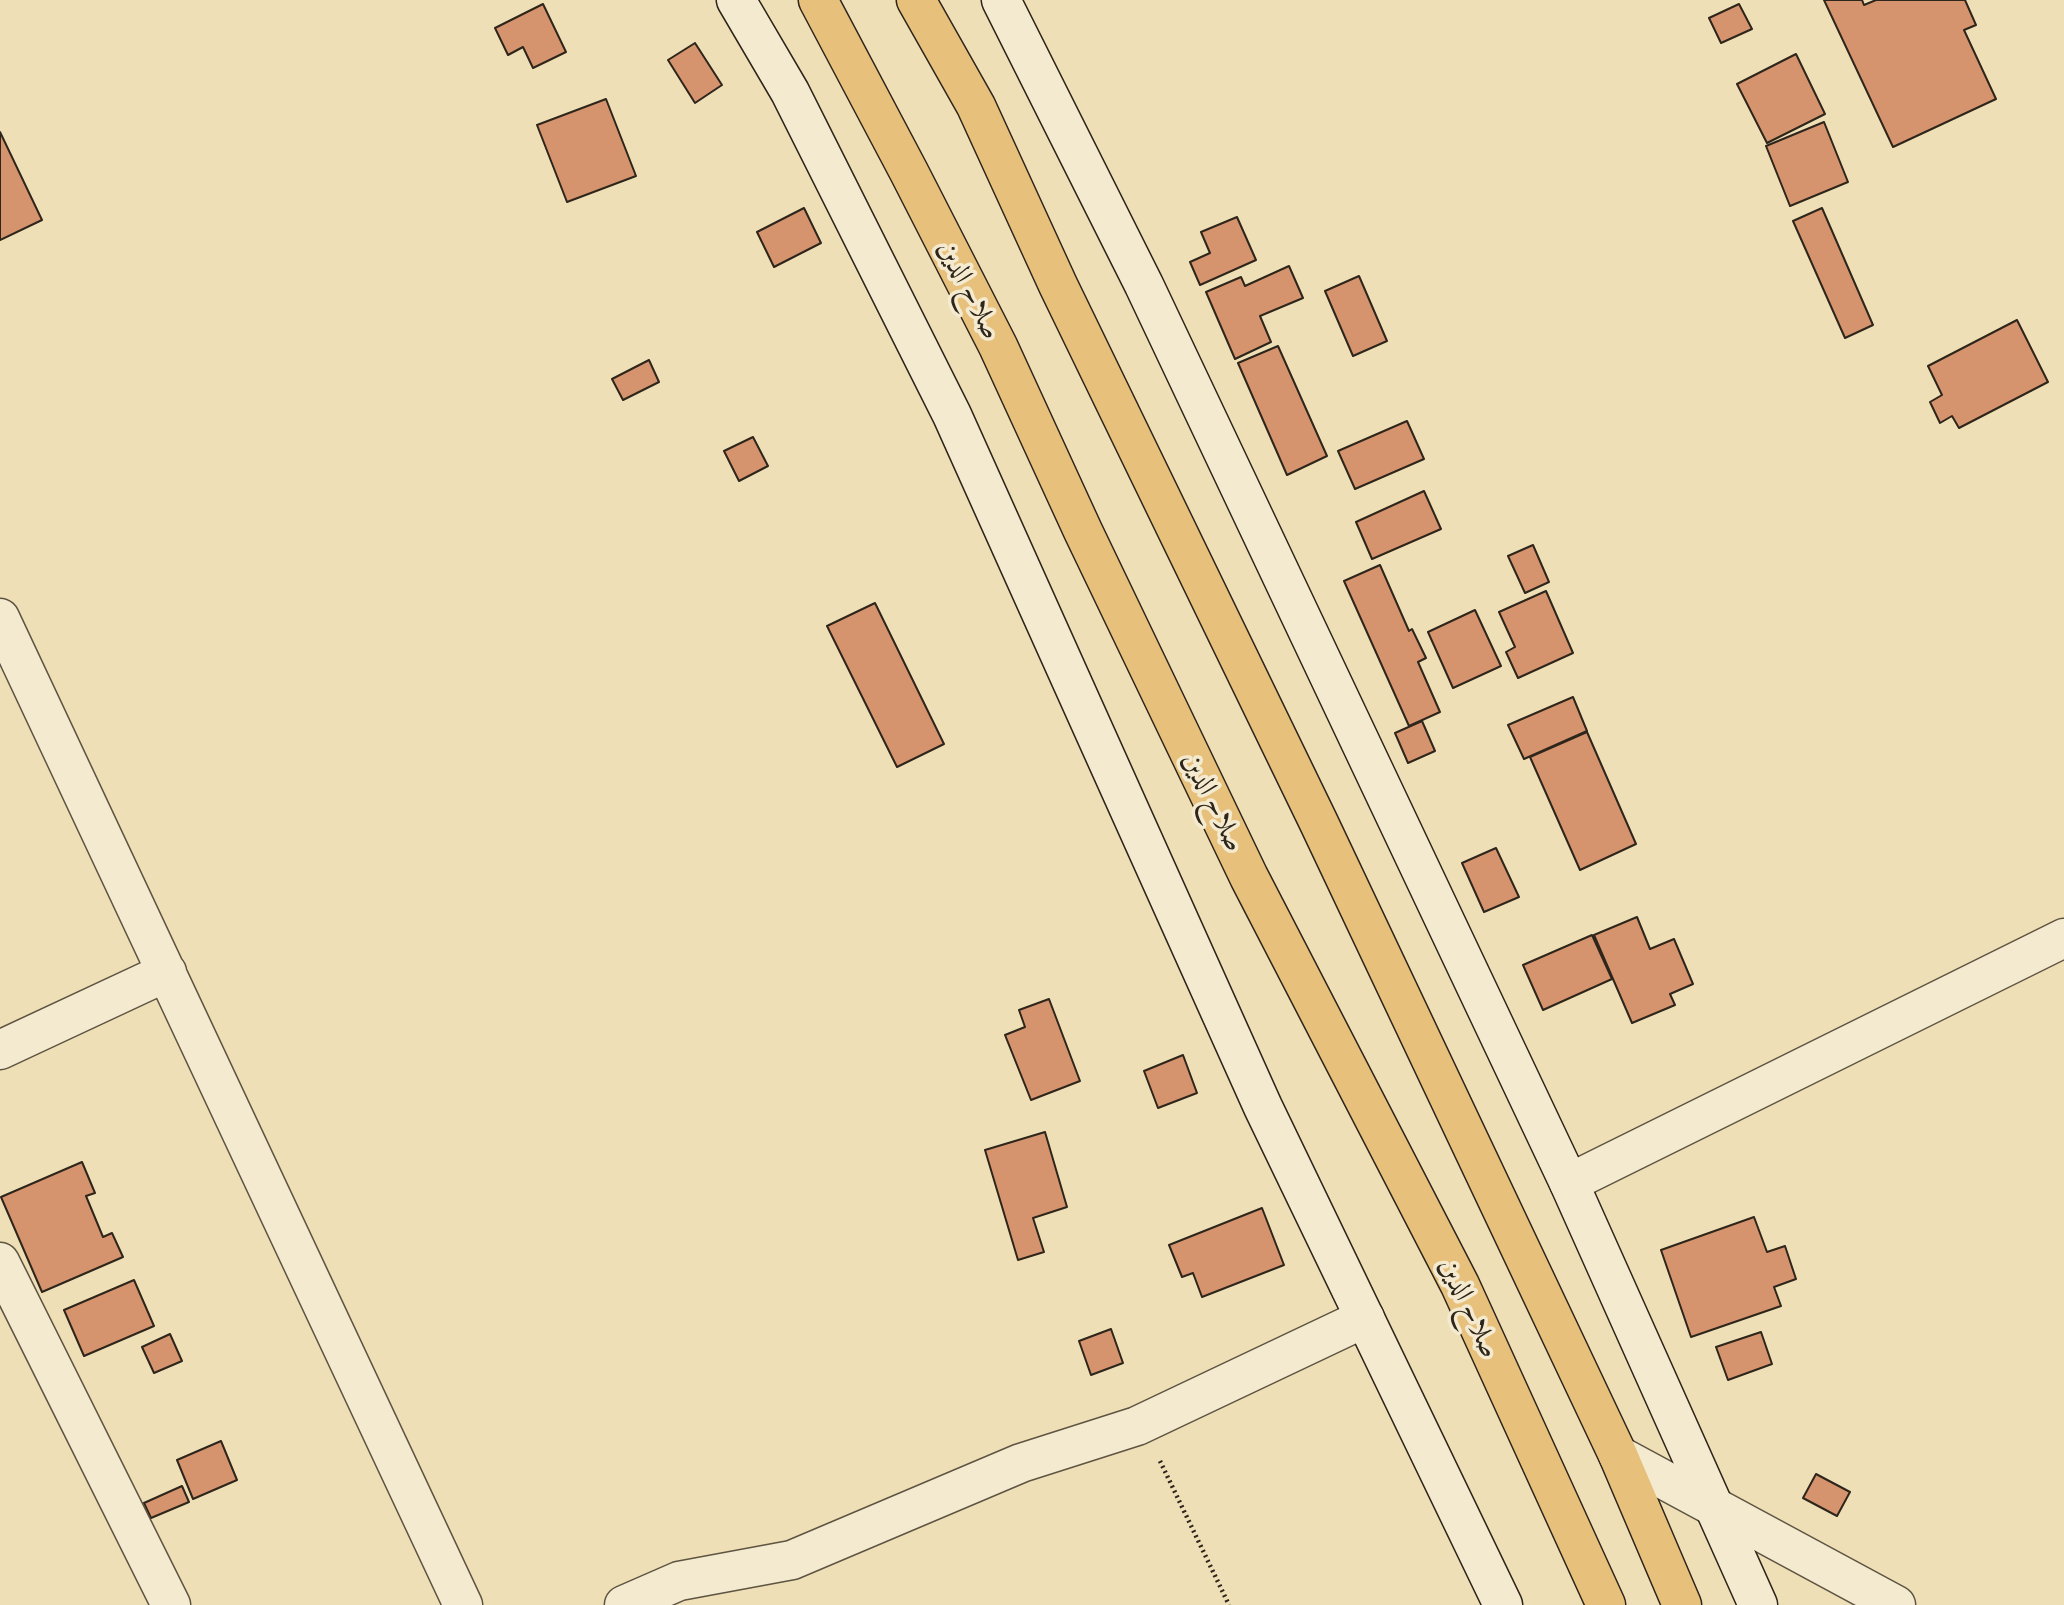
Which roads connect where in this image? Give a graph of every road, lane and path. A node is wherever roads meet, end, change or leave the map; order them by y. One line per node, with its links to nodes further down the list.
1 (736, 0): 11 (main road)
2 (818, 0): 20 (highway, صلاح الدين)
3 (916, 0): 13 (highway)
4 (1001, 0): 9 (main road)
5 (0, 618): 7 (main road)
6 (2064, 938): 9 (main road)
7 (167, 972): 8 (main road); 16 (main road)
8 (0, 1050)
9 (1569, 1183): 14 (main road)
10 (0, 1262): 15 (main road)
11 (1365, 1318): 12 (main road); 19 (main road)
12 (1142, 1423): 17 (main road); 18 (path)
13 (1618, 1455): 14 (main road); 21 (highway)
14 (1713, 1506): 22 (main road); 23 (main road)
15 (171, 1605)
16 (464, 1605)
17 (624, 1605)
18 (1229, 1605)
19 (1503, 1605)
20 (1606, 1605)
21 (1682, 1605)
22 (1758, 1605)
23 (1896, 1605)

